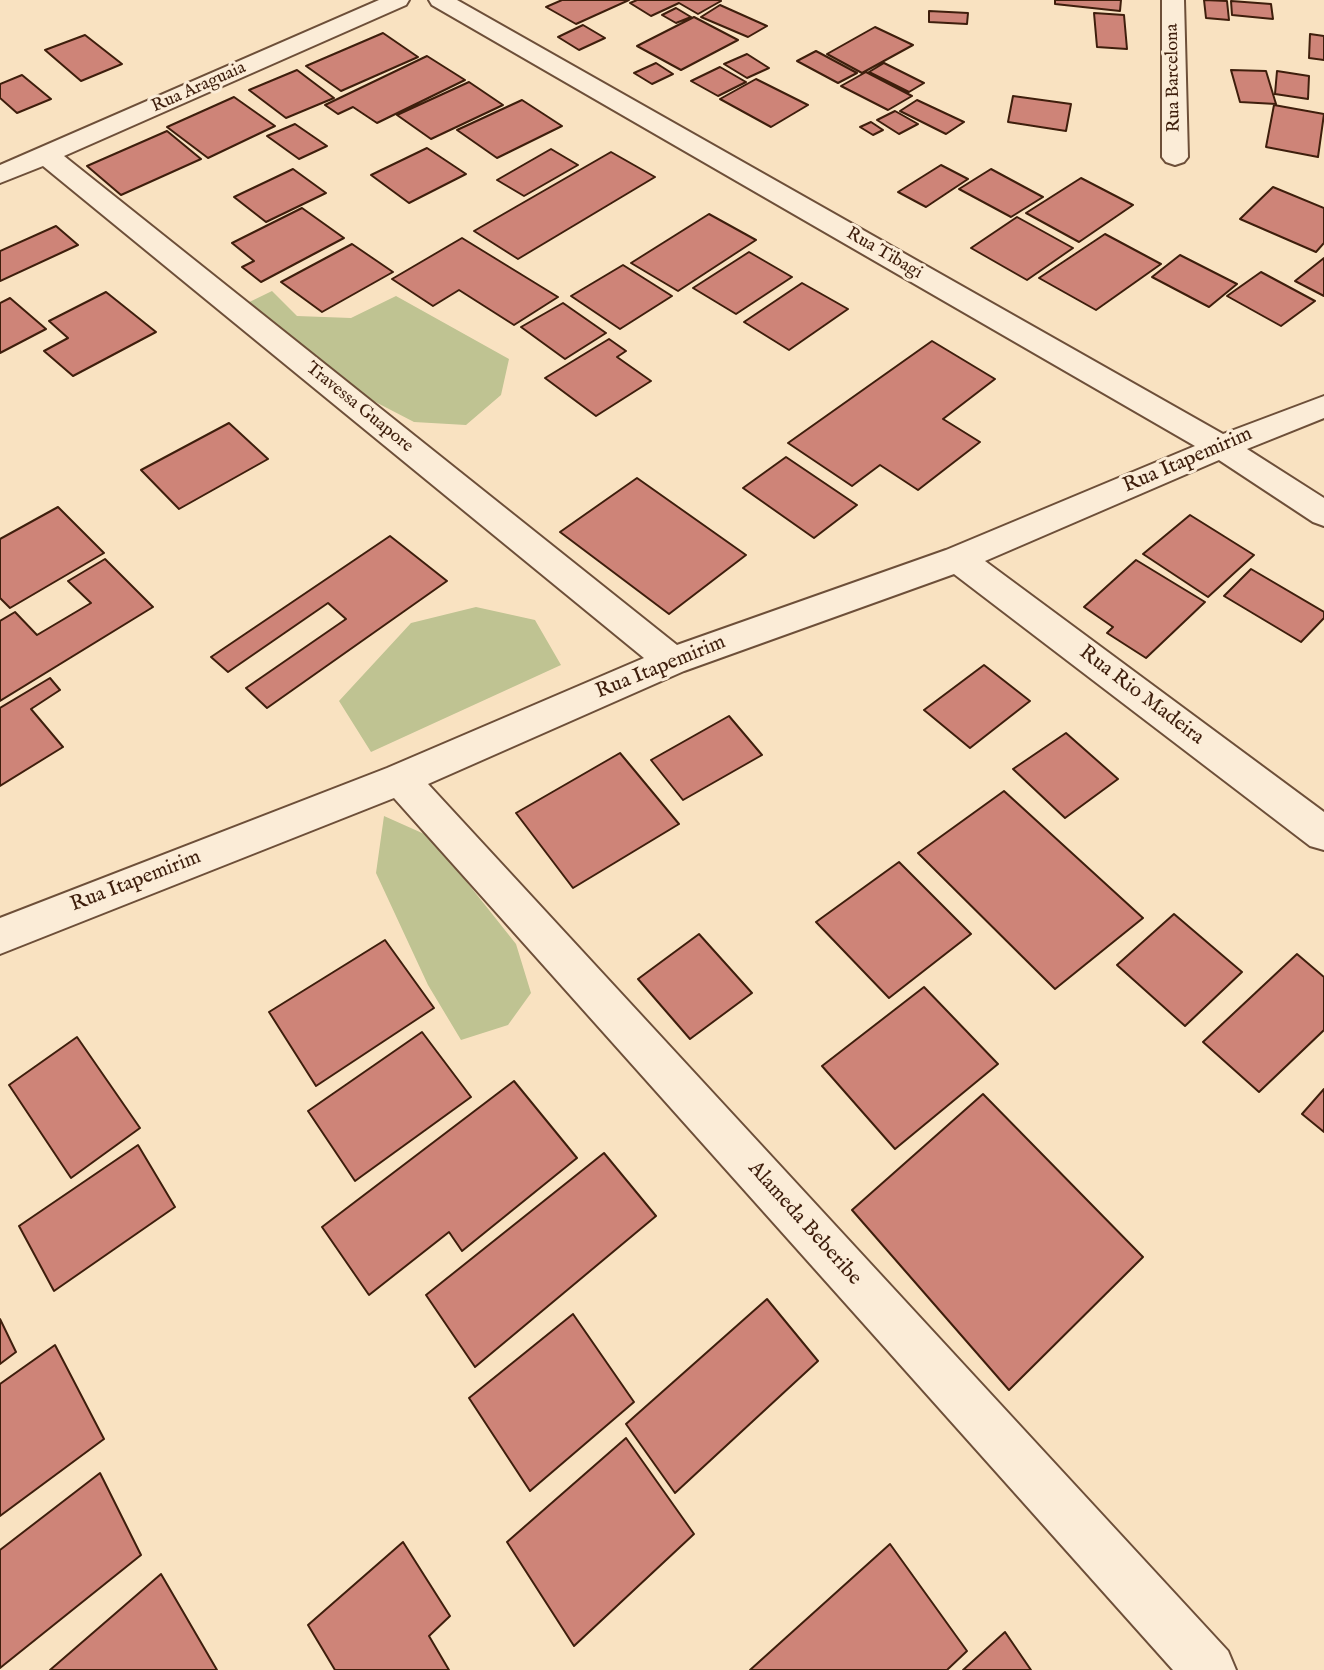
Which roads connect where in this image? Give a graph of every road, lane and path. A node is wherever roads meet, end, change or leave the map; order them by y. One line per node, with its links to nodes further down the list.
1 (398, 0): 4 (street, Rua Araguaia)
2 (440, 0): 8 (street, Rua Tibagi)
3 (1173, 0): 5 (street, Rua Barcelona)
4 (46, 155): 6 (street, Rua Araguaia); 11 (street, Travessa Guapore)
5 (1175, 157)
6 (0, 175)
7 (1324, 406): 8 (street, Rua Itapemirim)
8 (1221, 447): 9 (street, Rua Tibagi); 10 (street, Rua Itapemirim)
9 (1324, 514)
10 (958, 559): 11 (street, Rua Itapemirim); 13 (street, Rua Rio Madeira)
11 (672, 661): 12 (street, Rua Itapemirim)
12 (400, 779): 14 (street, Rua Itapemirim); 15 (street, Alameda Beberibe)
13 (1324, 834)
14 (0, 936)
15 (1209, 1670)

